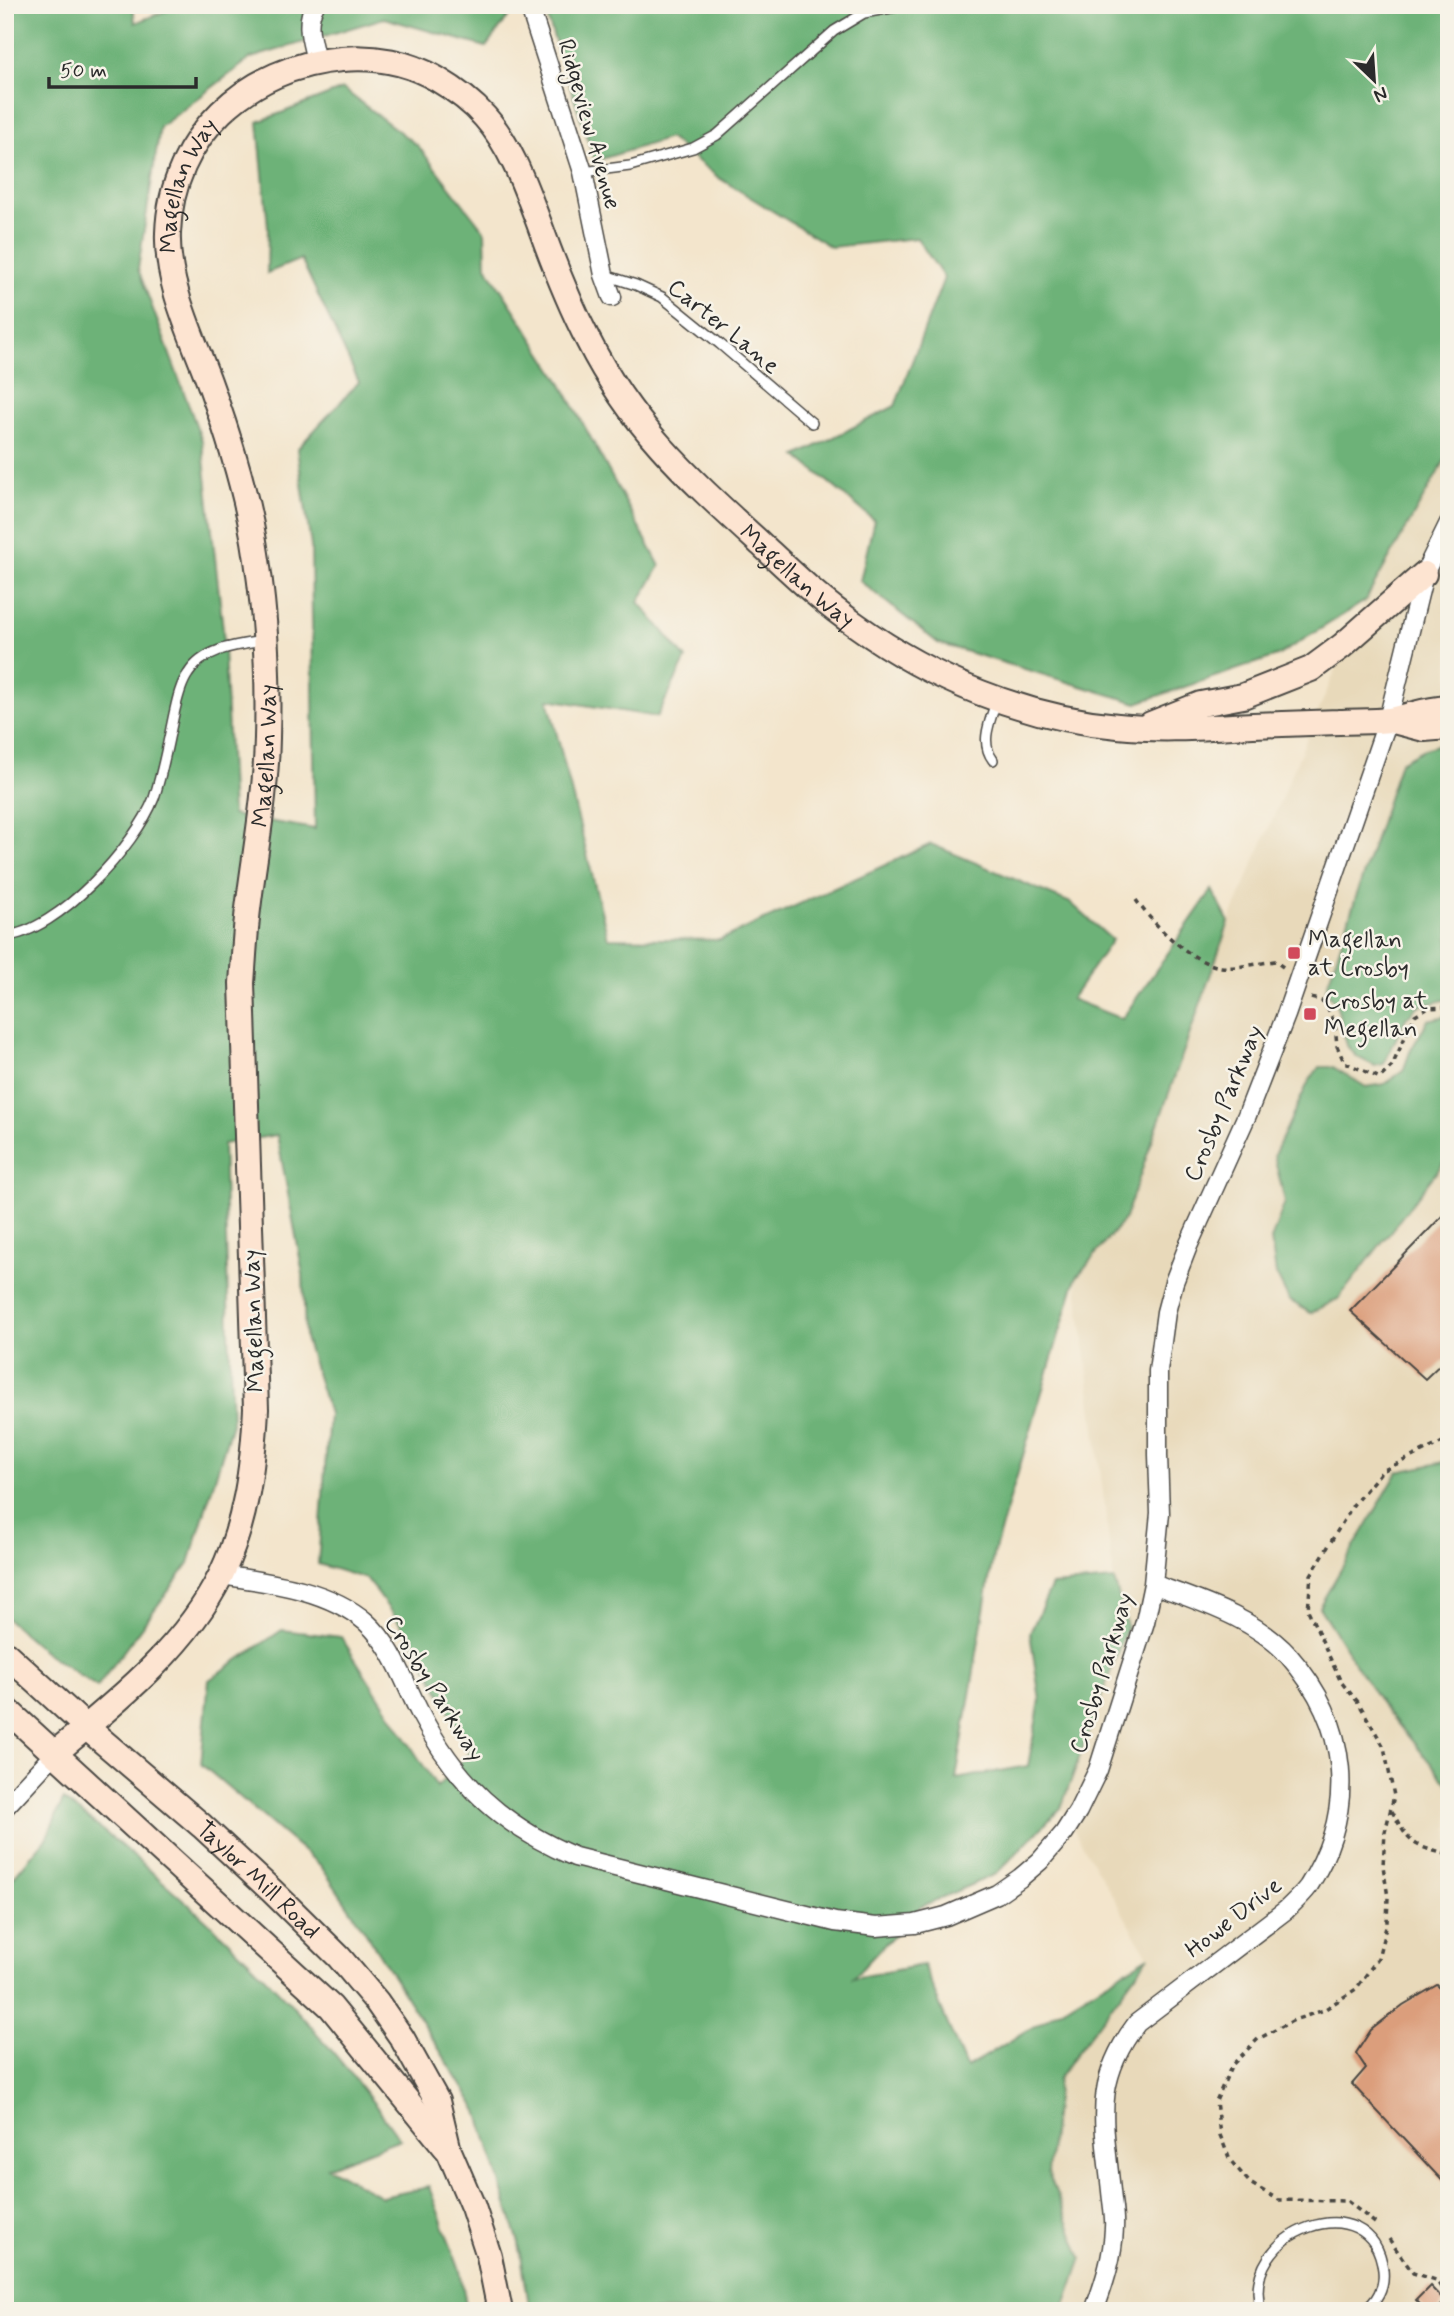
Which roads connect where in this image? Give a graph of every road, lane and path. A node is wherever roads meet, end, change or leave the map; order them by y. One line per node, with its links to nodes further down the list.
1 (315, 5): 4 (street)
2 (529, 5): 5 (street, Ridgeview Avenue)
3 (907, 5): 5 (lane)
4 (316, 61): 11 (street, Magellan Way); 12 (street, Magellan Way)
5 (583, 172): 6 (street, Ridgeview Avenue)
6 (604, 275): 7 (street, Ridgeview Avenue); 8 (lane, Carter Lane)
7 (612, 298)
8 (811, 423)
9 (1449, 523): 10 (street, Crosby Parkway)
10 (1424, 574): 14 (street, Crosby Parkway); 16 (street)
11 (266, 641): 18 (lane); 20 (street, Magellan Way)
12 (998, 698): 16 (street, Magellan Way); 17 (lane)
13 (1449, 708): 14 (street)
14 (1388, 720): 15 (street); 16 (street, Magellan Way); 21 (street, Crosby Parkway)
15 (1449, 727)
16 (1141, 728)
17 (993, 760)
18 (5, 936)
19 (1449, 1439): 27 (path)
20 (221, 1575): 21 (street, Crosby Parkway); 24 (street, Magellan Way)
21 (1153, 1584): 34 (street, Howe Drive)
22 (5, 1653): 24 (street, Taylor Mill Road)
23 (5, 1708): 25 (street, Taylor Mill Road)
24 (86, 1727): 25 (street, Magellan Way); 29 (street, Taylor Mill Road)
25 (55, 1753): 26 (street); 29 (street, Taylor Mill Road)
26 (5, 1807)
27 (1391, 1809): 28 (path); 30 (path)
28 (1449, 1855)
29 (449, 2151): 33 (street, Taylor Mill Road)
30 (1377, 2225)
31 (1384, 2231): 32 (path)
32 (1449, 2299)
33 (500, 2311)
34 (1094, 2311)
35 (1261, 2311): 36 (lane)
36 (1363, 2311)

